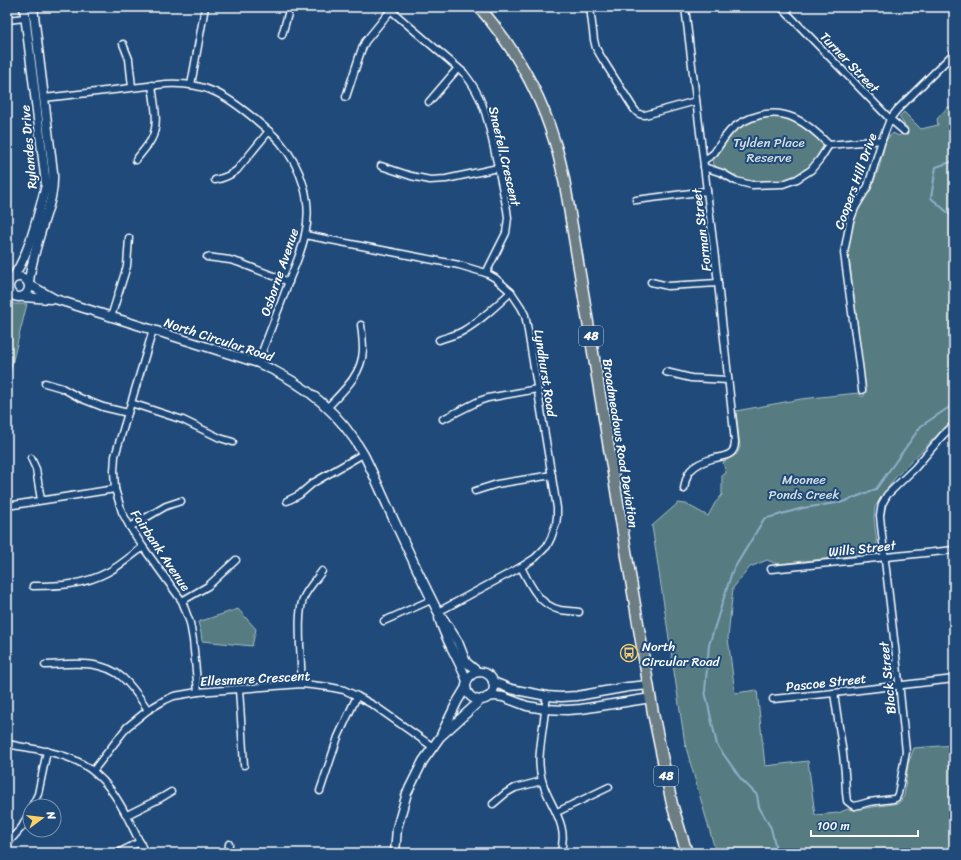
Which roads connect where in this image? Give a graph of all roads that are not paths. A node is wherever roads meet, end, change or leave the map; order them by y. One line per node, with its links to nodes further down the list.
1 (24, 7): 11 (street, Rylandes Drive)
2 (33, 7): 10 (street, Rylandes Drive)
3 (205, 7): 18 (street)
4 (290, 7): 13 (street)
5 (479, 7): 98 (main road, Broadmeadows Road Deviation / 48)
6 (590, 7): 22 (street)
7 (685, 7): 22 (street, Forman Street)
8 (781, 7): 24 (street, Turner Street)
9 (389, 9): 16 (street, Snaefell Crescent); 20 (street)
10 (34, 17): 11 (street); 21 (street, Rylandes Drive)
11 (25, 18): 12 (street); 21 (street, Rylandes Drive)
12 (7, 20)
13 (282, 35)
14 (123, 44): 19 (street)
15 (954, 53): 24 (street, Coopers Hill Drive)
16 (458, 68): 23 (street); 33 (street, Snaefell Crescent)
17 (152, 85): 18 (street, Osborne Avenue); 19 (street, Osborne Avenue); 29 (street)
18 (191, 85): 25 (street, Osborne Avenue)
19 (132, 87): 21 (street)
20 (346, 97)
21 (40, 98): 37 (street, Rylandes Drive)
22 (696, 101): 30 (street, Forman Street)
23 (429, 102)
24 (890, 118): 26 (street, Turner Street); 27 (street, Coopers Hill Drive)
25 (269, 131): 34 (street); 38 (street, Osborne Avenue)
26 (904, 131)
27 (882, 140): 28 (street); 60 (street, Coopers Hill Drive)
28 (829, 145): 30 (street); 32 (street)
29 (136, 160)
30 (704, 160): 32 (street, Forman Street)
31 (382, 166): 33 (street)
32 (704, 167): 35 (street, Forman Street)
33 (498, 168): 41 (street, Snaefell Crescent)
34 (216, 180)
35 (707, 191): 36 (street); 45 (street, Forman Street)
36 (636, 200)
37 (43, 211): 42 (street, Rylandes Drive); 46 (street, Rylandes Drive)
38 (306, 235): 41 (street, Lyndhurst Road); 43 (street, Osborne Avenue)
39 (129, 238): 51 (street)
40 (207, 257): 43 (street)
41 (486, 273): 48 (street, Lyndhurst Road)
42 (10, 280): 46 (street); 47 (street)
43 (289, 282): 55 (street, Osborne Avenue)
44 (652, 282): 45 (street)
45 (718, 283): 57 (street, Forman Street)
46 (29, 284): 49 (street); 50 (street, North Circular Road)
47 (8, 289): 49 (street)
48 (511, 292): 54 (street); 59 (street, Lyndhurst Road)
49 (24, 296): 50 (street, North Circular Road)
50 (55, 299): 51 (street, North Circular Road)
51 (112, 317): 53 (street, North Circular Road)
52 (361, 325): 62 (street)
53 (153, 330): 55 (street, North Circular Road); 61 (street, Fairbank Avenue)
54 (439, 340)
55 (258, 363): 62 (street, North Circular Road)
56 (666, 372): 57 (street)
57 (728, 380): 70 (street, Forman Street)
58 (45, 383): 63 (street)
59 (538, 388): 64 (street); 69 (street, Lyndhurst Road)
60 (862, 390)
61 (131, 403): 63 (street, Fairbank Avenue); 66 (street)
62 (327, 408): 67 (street, North Circular Road)
63 (128, 413): 71 (street, Fairbank Avenue)
64 (444, 419)
65 (954, 425): 80 (street, Black Street)
66 (233, 442)
67 (363, 454): 75 (street); 86 (street, North Circular Road)
68 (31, 458): 73 (street)
69 (552, 475): 72 (street); 82 (street, Lyndhurst Road)
70 (684, 489)
71 (115, 490): 73 (street); 77 (street, Fairbank Avenue)
72 (475, 491)
73 (41, 500): 76 (street)
74 (180, 501): 77 (street)
75 (287, 501)
76 (7, 506)
77 (130, 527): 78 (street, Fairbank Avenue)
78 (143, 547): 85 (street); 87 (street, Fairbank Avenue)
79 (954, 550): 80 (street, Wills Street)
80 (884, 557): 83 (street, Wills Street); 97 (street, Black Street)
81 (236, 560): 87 (street)
82 (521, 567): 88 (street, Lyndhurst Road); 89 (street)
83 (771, 569)
84 (322, 570): 95 (street)
85 (33, 586)
86 (431, 600): 88 (street, North Circular Road); 90 (street)
87 (182, 601): 100 (street, Fairbank Avenue)
88 (438, 612): 92 (street, North Circular Road); 96 (street, North Circular Road)
89 (579, 612)
90 (384, 621)
91 (46, 665): 111 (street)
92 (478, 672): 94 (street); 96 (street)
93 (954, 679): 97 (street, Pascoe Street)
94 (493, 682): 104 (street); 105 (street)
95 (302, 684): 99 (street, Ellesmere Crescent); 103 (street, Ellesmere Crescent)
96 (467, 684): 105 (street); 108 (street)
97 (899, 685): 102 (street, Pascoe Street); 102 (street, Black Street)
98 (649, 686): 101 (street); 106 (main road, Broadmeadows Road Deviation / 48)
99 (239, 689): 100 (street, Ellesmere Crescent); 117 (street)
100 (198, 692): 111 (street, Ellesmere Crescent)
101 (595, 693): 104 (street); 109 (street)
102 (834, 693): 107 (street, Pascoe Street)
103 (357, 696): 115 (street, Ellesmere Crescent); 121 (street)
104 (547, 696): 110 (street)
105 (485, 698): 110 (street); 112 (street)
106 (651, 698): 109 (street); 136 (main road, Broadmeadows Road Deviation / 48)
107 (773, 699)
108 (457, 702): 112 (street); 113 (street)
109 (598, 706): 110 (street)
110 (545, 709): 119 (street)
111 (148, 710): 118 (street, Ellesmere Crescent)
112 (468, 712): 113 (street)
113 (440, 737): 115 (street)
114 (7, 744): 116 (street)
115 (433, 747): 134 (street)
116 (47, 752): 118 (street); 123 (street)
117 (244, 765)
118 (93, 771): 126 (street)
119 (542, 781): 124 (street); 125 (street)
120 (609, 786): 125 (street)
121 (320, 791)
122 (171, 792): 126 (street)
123 (36, 798)
124 (494, 804)
125 (557, 812): 135 (street)
126 (127, 815): 128 (street)
127 (22, 827): 129 (street)
128 (140, 842): 131 (street); 132 (street)
129 (7, 844)
130 (229, 844): 133 (street)
131 (118, 853)
132 (145, 853)
133 (228, 853)
134 (395, 853)
135 (560, 853)
136 (687, 853)

